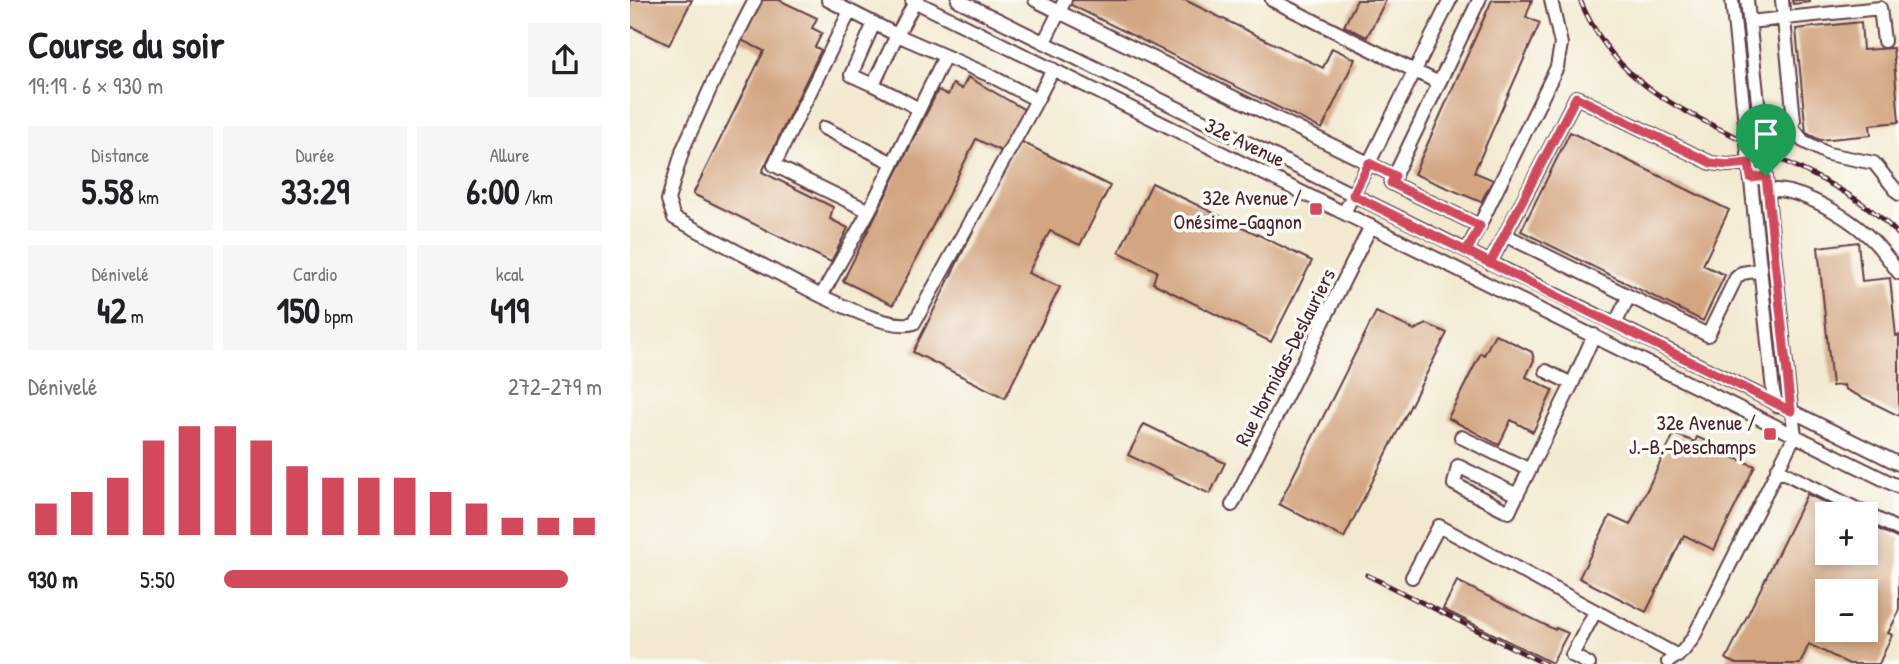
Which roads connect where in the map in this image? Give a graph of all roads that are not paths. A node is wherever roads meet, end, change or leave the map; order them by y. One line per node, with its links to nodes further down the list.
1 (755, 0): 49 (street)
2 (828, 0): 14 (street)
3 (914, 0): 18 (street); 22 (street, 32e Avenue)
4 (958, 0): 20 (street, 32e Avenue)
5 (1035, 0): 13 (street)
6 (1272, 0): 23 (street)
7 (1450, 0): 23 (street)
8 (1479, 0): 24 (street)
9 (1551, 0): 43 (street)
10 (1732, 0): 33 (street)
11 (1747, 0): 16 (street)
12 (1782, 0): 15 (street)
13 (1062, 6): 20 (street); 32 (street)
14 (850, 11): 17 (street); 40 (street)
15 (1784, 19): 16 (street); 19 (street); 28 (street)
16 (1749, 22): 30 (street)
17 (874, 23): 18 (street); 25 (street)
18 (897, 35): 21 (street); 25 (street)
19 (1884, 41)
20 (1044, 42): 39 (street, 32e Avenue)
21 (944, 56): 26 (street); 27 (street)
22 (1053, 69): 26 (street); 41 (street, 32e Avenue)
23 (1414, 72): 24 (street); 32 (street)
24 (1439, 83): 34 (street)
25 (873, 85): 27 (street)
26 (1037, 100): 49 (street)
27 (919, 109): 31 (street)
28 (1792, 127): 30 (street); 38 (street)
29 (824, 128): 31 (street)
30 (1760, 129): 35 (street)
31 (892, 163): 40 (street)
32 (1369, 163): 34 (street); 39 (street)
33 (1749, 163): 36 (street); 44 (street)
34 (1395, 176): 43 (street)
35 (1766, 176): 36 (street); 37 (street)
36 (1751, 178): 47 (street)
37 (1767, 190): 48 (street); 56 (street)
38 (1899, 194)
39 (1353, 195): 41 (street); 45 (street, 32e Avenue)
40 (869, 211): 49 (street)
41 (1344, 213): 42 (street, 32e Avenue)
42 (1371, 226): 52 (street, 32e Avenue); 64 (street, Rue Hormidas-Deslauriers)
43 (1480, 226): 45 (street)
44 (1505, 235): 46 (street); 50 (street)
45 (1467, 251): 46 (street, 32e Avenue)
46 (1490, 263): 51 (street, 32e Avenue)
47 (1760, 270): 50 (street); 55 (street)
48 (1899, 274)
49 (821, 296)
50 (1629, 296): 51 (street)
51 (1615, 324): 55 (street, 32e Avenue)
52 (1594, 335): 54 (street); 57 (street, 32e Avenue)
53 (1546, 371): 54 (street)
54 (1572, 384): 61 (street)
55 (1775, 403): 56 (street, 32e Avenue); 57 (street)
56 (1791, 411): 57 (street); 59 (street, 32e Avenue)
57 (1795, 435): 60 (street); 62 (street, 32e Avenue)
58 (1461, 437): 61 (street)
59 (1899, 464)
60 (1777, 469): 65 (street); 68 (street)
61 (1530, 471): 63 (street)
62 (1899, 487)
63 (1517, 495): 63 (street)
64 (1232, 505)
65 (1899, 530)
66 (1412, 577): 67 (street)
67 (1595, 611): 68 (street); 69 (street)
68 (1673, 659)
69 (1589, 664)

